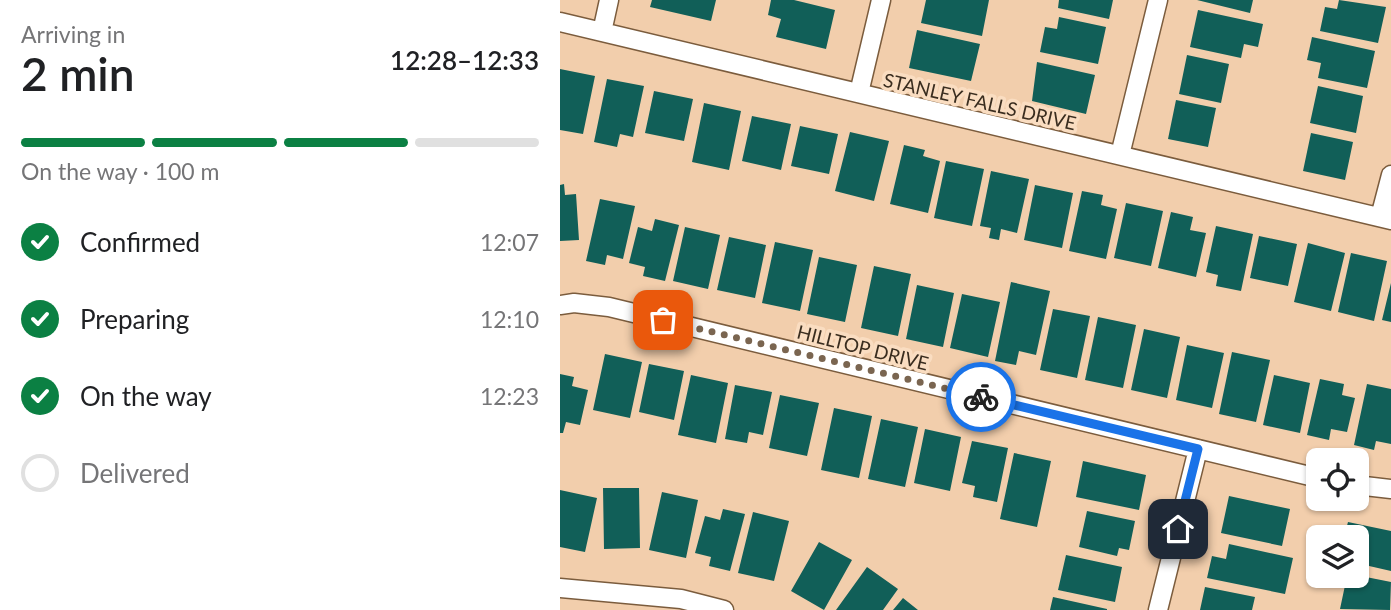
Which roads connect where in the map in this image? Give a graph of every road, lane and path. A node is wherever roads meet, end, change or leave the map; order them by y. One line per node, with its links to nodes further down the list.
1 (609, 0): 5 (street)
2 (881, 0): 6 (street)
3 (1158, 0): 7 (street)
4 (560, 22): 5 (street, STANLEY FALLS DRIVE)
5 (602, 32): 6 (street, STANLEY FALLS DRIVE)
6 (859, 93): 7 (street, STANLEY FALLS DRIVE)
7 (1120, 155): 9 (street, STANLEY FALLS DRIVE)
8 (1391, 174): 9 (street)
9 (1386, 218)
10 (560, 305): 11 (street, HILLTOP DRIVE)
11 (1198, 449): 12 (street, HILLTOP DRIVE); 17 (street)
12 (1306, 475)
13 (1369, 486): 14 (street)
14 (1391, 489)
15 (560, 588): 16 (street)
16 (724, 610)
17 (1158, 610)

